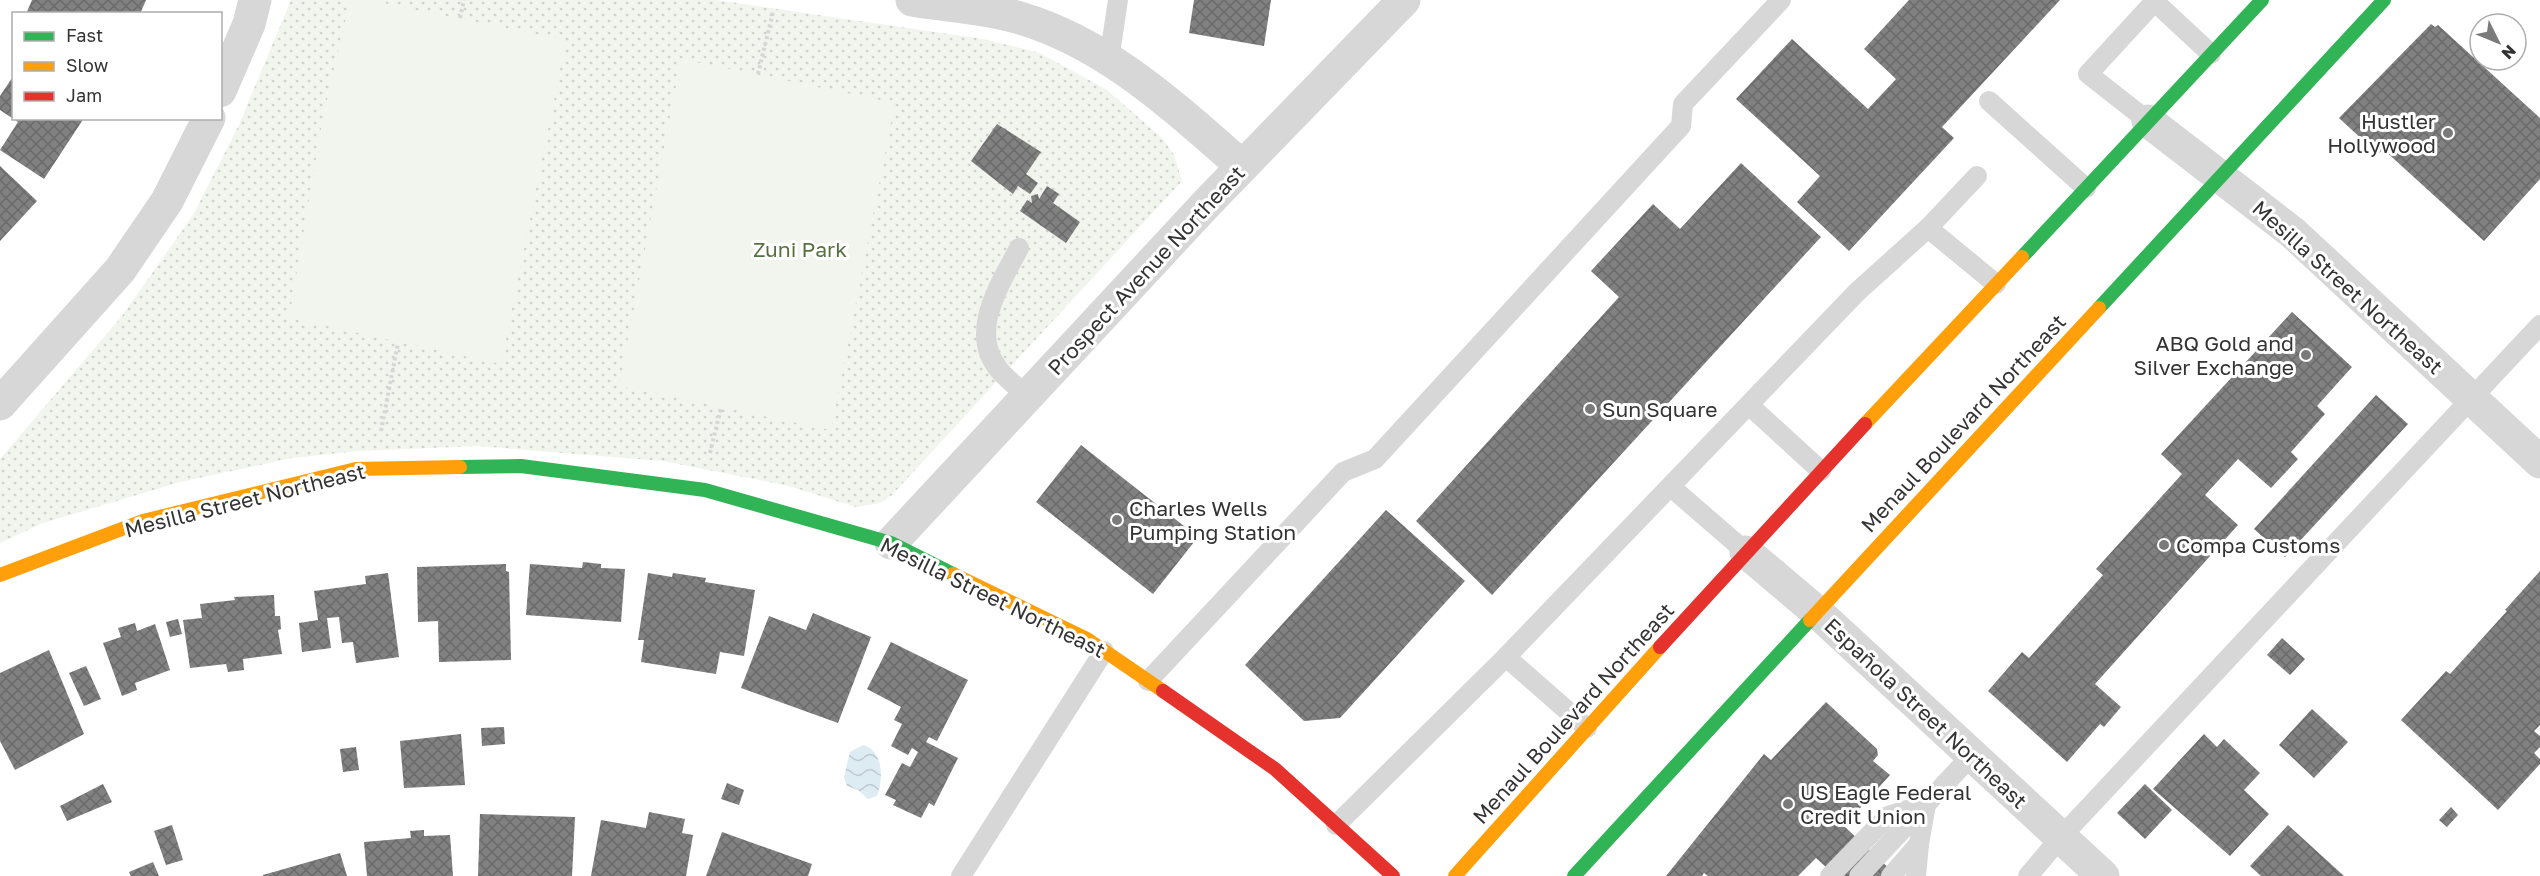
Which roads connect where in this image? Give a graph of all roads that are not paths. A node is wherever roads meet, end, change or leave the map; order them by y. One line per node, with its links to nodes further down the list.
1 (255, 0): 11 (street)
2 (912, 0): 10 (street)
3 (1118, 0): 10 (lane)
4 (1404, 0): 15 (street, Prospect Avenue Northeast)
5 (1781, 0): 36 (lane)
6 (2262, 0): 9 (main road, Menaul Boulevard Northeast)
7 (2384, 0): 17 (main road, Menaul Boulevard Northeast)
8 (2156, 1): 9 (lane); 14 (lane)
9 (2211, 54): 14 (main road, Menaul Boulevard Northeast)
10 (1109, 60): 15 (street)
11 (222, 86)
12 (1989, 101): 18 (lane)
13 (208, 120): 25 (street)
14 (2148, 121): 17 (street, Mesilla Street Northeast); 18 (main road, Menaul Boulevard Northeast)
15 (1242, 166): 23 (street, Prospect Avenue Northeast)
16 (1977, 176): 19 (lane)
17 (2221, 176): 24 (street, Mesilla Street Northeast); 33 (main road, Menaul Boulevard Northeast)
18 (2086, 188): 21 (main road, Menaul Boulevard Northeast)
19 (1928, 228): 21 (lane); 26 (lane)
20 (1019, 248): 23 (lane)
21 (1996, 284): 28 (main road, Menaul Boulevard Northeast)
22 (2540, 325): 24 (lane)
23 (1027, 396): 30 (street, Prospect Avenue Northeast)
24 (2471, 399): 27 (street, Mesilla Street Northeast); 41 (lane)
25 (0, 404)
26 (1750, 405): 28 (lane); 29 (lane)
27 (2540, 462)
28 (1821, 471): 31 (main road, Menaul Boulevard Northeast)
29 (1671, 486): 31 (lane); 35 (lane)
30 (891, 543): 32 (main road, Mesilla Street Northeast); 34 (main road, Mesilla Street Northeast)
31 (1746, 552): 33 (street, Española Street Northeast); 37 (main road, Menaul Boulevard Northeast)
32 (0, 575)
33 (1817, 612): 38 (street, Española Street Northeast); 46 (main road, Menaul Boulevard Northeast)
34 (1104, 651): 36 (main road, Mesilla Street Northeast); 43 (lane)
35 (1506, 657): 37 (lane); 40 (lane)
36 (1148, 681): 40 (main road, Mesilla Street Northeast)
37 (1587, 728): 45 (main road, Menaul Boulevard Northeast)
38 (1972, 755): 39 (lane); 41 (street, Española Street Northeast)
39 (1926, 804): 42 (lane); 47 (lane); 48 (lane)
40 (1336, 825): 44 (main road, Mesilla Street Northeast)
41 (2061, 837): 51 (lane); 52 (street, Española Street Northeast)
42 (1919, 844): 49 (lane); 50 (lane)
43 (961, 876)
44 (1394, 876)
45 (1455, 876)
46 (1574, 876)
47 (1830, 876)
48 (1859, 876)
49 (1891, 876)
50 (1916, 876)
51 (2028, 876)
52 (2103, 876)

